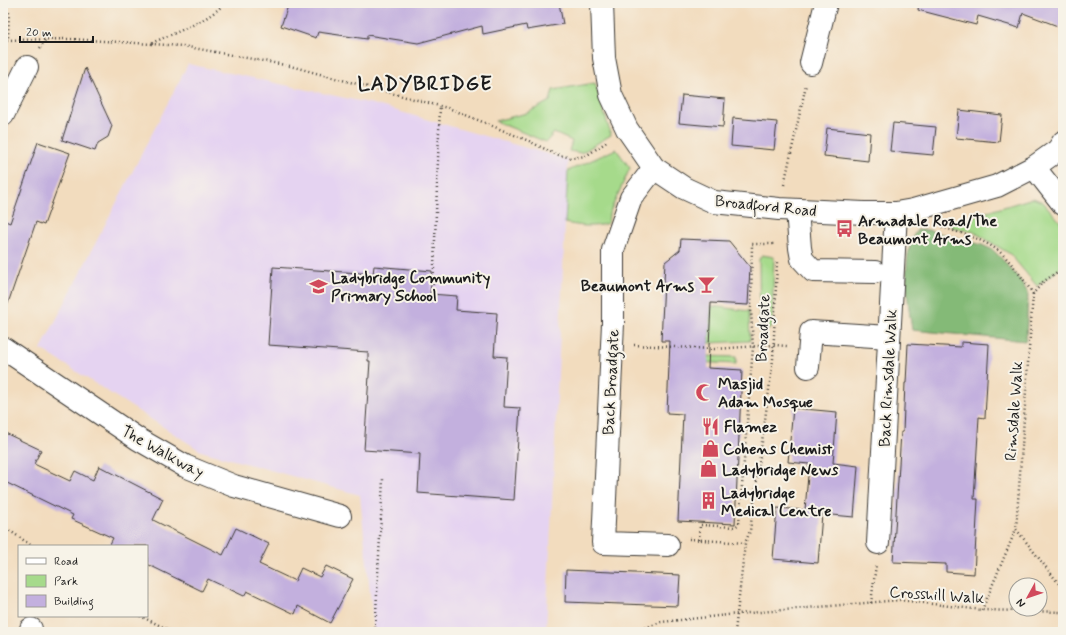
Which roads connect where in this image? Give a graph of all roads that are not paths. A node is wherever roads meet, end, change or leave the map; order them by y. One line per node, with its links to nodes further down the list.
1 (602, 3): 7 (street, Broadford Road)
2 (826, 3): 3 (street)
3 (811, 63)
4 (28, 66): 5 (street)
5 (3, 115)
6 (1063, 142): 8 (street, Broadford Road)
7 (654, 168): 10 (street, Broadford Road); 18 (street, Back Broadgate)
8 (1034, 168): 9 (street); 11 (street, Broadford Road)
9 (1063, 204)
10 (788, 209): 11 (street, Broadford Road); 12 (street)
11 (904, 212): 13 (street, Back Rimsdale Walk)
12 (875, 272)
13 (889, 337): 15 (street); 17 (street, Back Rimsdale Walk)
14 (3, 348): 16 (street, The Walkway)
15 (809, 357)
16 (340, 516)
17 (878, 542)
18 (668, 545)

